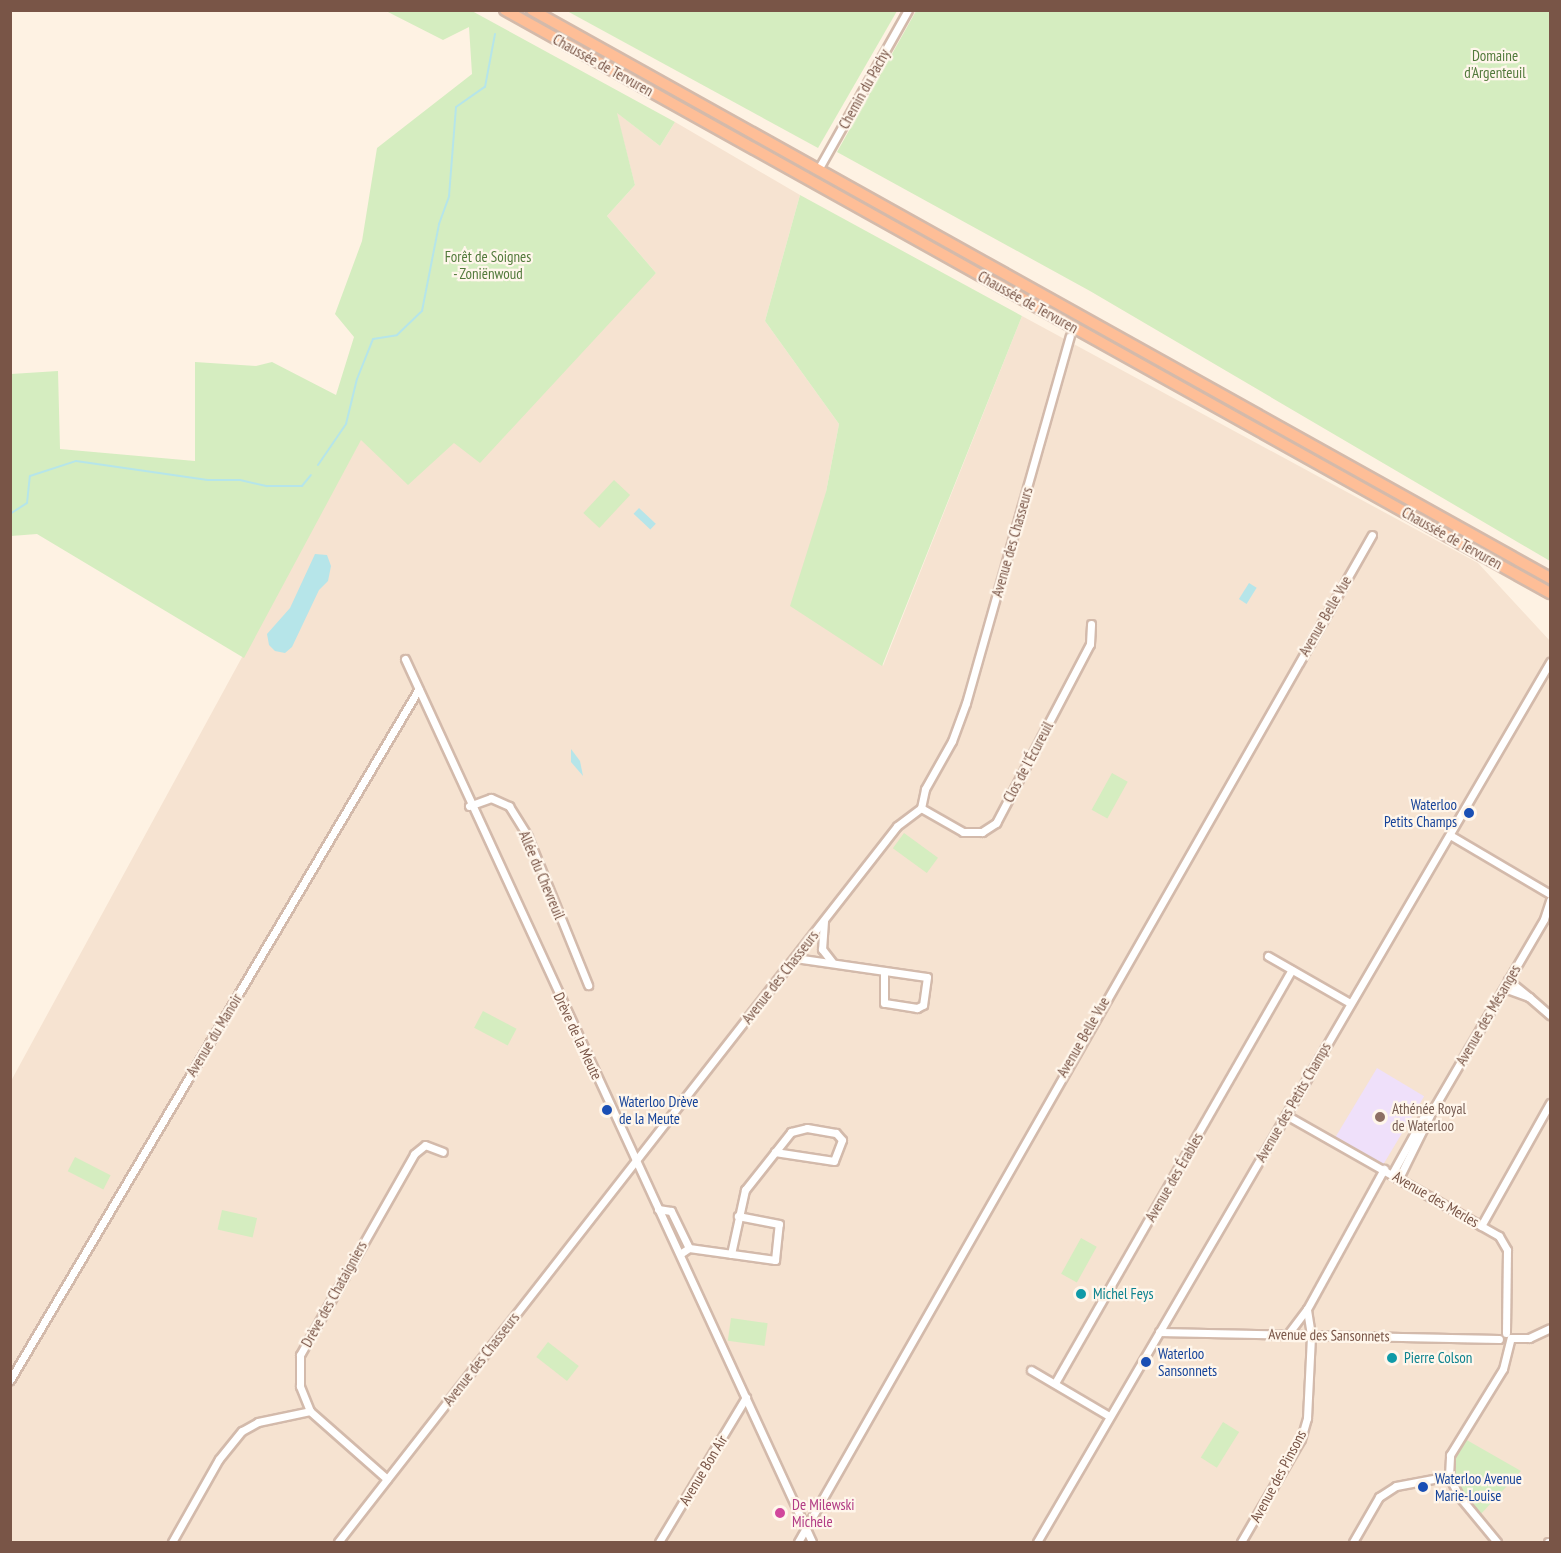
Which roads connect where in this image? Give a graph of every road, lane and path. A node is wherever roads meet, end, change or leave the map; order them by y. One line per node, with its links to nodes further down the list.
1 (505, 10): 8 (highway, Chaussée de Tervuren)
2 (532, 10): 4 (highway, Chaussée de Tervuren)
3 (908, 10): 4 (street, Chemin du Pachy)
4 (819, 168): 7 (highway, Chaussée de Tervuren)
5 (1071, 336): 14 (street, Avenue des Chasseurs)
6 (1372, 535): 60 (street, Avenue Belle Vue)
7 (1551, 578)
8 (1551, 593)
9 (1091, 624): 14 (street, Clos de l'Écureuil)
10 (405, 659): 12 (street, Drève de la Meute)
11 (1551, 662): 15 (street, Avenue des Petits Champs)
12 (418, 690): 13 (street, Drève de la Meute); 53 (street, Avenue du Manoir)
13 (469, 806): 26 (street, Allée du Chevreuil); 36 (street, Drève de la Meute)
14 (921, 808): 19 (street, Avenue des Chasseurs)
15 (1450, 835): 16 (street); 29 (street, Avenue des Petits Champs)
16 (1551, 894)
17 (1551, 900): 18 (street, Avenue des Mésanges)
18 (1547, 917): 25 (street, Avenue des Mésanges)
19 (824, 921): 21 (street, Avenue des Chasseurs); 22 (street)
20 (1268, 956): 23 (street)
21 (795, 957): 22 (street); 36 (street, Avenue des Chasseurs)
22 (832, 962): 24 (street)
23 (1292, 970): 29 (street); 54 (street, Avenue des Érables)
24 (884, 971): 24 (street)
25 (1508, 980): 27 (street, Avenue des Mésanges); 28 (street)
26 (588, 985)
27 (1504, 988): 28 (street); 32 (street, Avenue des Mésanges)
28 (1529, 997): 30 (street)
29 (1350, 1004): 33 (street, Avenue des Petits Champs)
30 (1551, 1015)
31 (1551, 1103): 42 (street)
32 (1432, 1111): 38 (street, Avenue des Mésanges); 39 (street, Avenue des Mésanges)
33 (1286, 1114): 37 (street, Avenue des Merles); 48 (street, Avenue des Petits Champs)
34 (443, 1152): 56 (street, Drève des Chataigniers)
35 (775, 1152): 35 (street); 41 (street)
36 (636, 1158): 40 (street, Drève de la Meute); 59 (street, Avenue des Chasseurs)
37 (1384, 1169): 38 (street, Avenue des Merles); 46 (street)
38 (1392, 1173): 39 (street, Avenue des Merles)
39 (1399, 1178): 42 (street, Avenue des Merles)
40 (658, 1209): 43 (street); 44 (street, Drève de la Meute)
41 (738, 1216): 45 (street); 45 (street)
42 (1481, 1226): 51 (street, Avenue des Merles)
43 (689, 1248): 44 (street); 45 (street)
44 (680, 1254): 55 (street, Drève de la Meute)
45 (732, 1254)
46 (1307, 1308): 49 (street); 50 (street)
47 (1551, 1328): 51 (street)
48 (1159, 1332): 49 (street, Avenue des Sansonnets); 57 (street, Avenue des Petits Champs)
49 (1288, 1334): 50 (street, Avenue des Sansonnets)
50 (1311, 1335): 51 (street, Avenue des Sansonnets); 67 (street, Avenue des Pinsons)
51 (1508, 1338): 58 (street, Avenue des Merles)
52 (1031, 1370): 54 (street)
53 (10, 1380)
54 (1055, 1383): 57 (street)
55 (746, 1397): 60 (street, Drève de la Meute); 63 (street, Avenue Bon Air)
56 (310, 1411): 59 (street); 61 (street)
57 (1109, 1416): 66 (street, Avenue des Petits Champs)
58 (1449, 1476): 68 (street); 69 (street)
59 (387, 1479): 62 (street, Avenue des Chasseurs)
60 (806, 1529): 64 (street, Avenue Belle Vue); 65 (street, Drève de la Meute)
61 (172, 1542)
62 (338, 1542)
63 (659, 1542)
64 (798, 1542)
65 (812, 1542)
66 (1037, 1542)
67 (1242, 1542)
68 (1353, 1542)
69 (1497, 1542)

